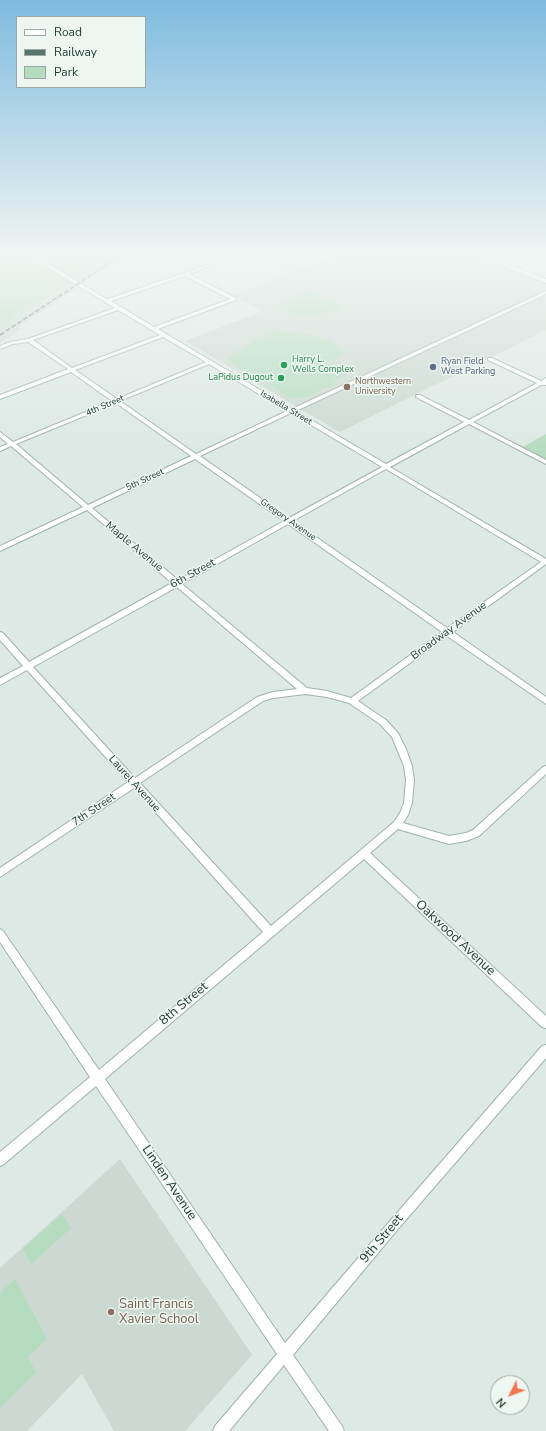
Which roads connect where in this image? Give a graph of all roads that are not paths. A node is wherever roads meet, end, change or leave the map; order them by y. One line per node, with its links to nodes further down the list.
1 (86, 320): 7 (street)
2 (139, 320): 5 (street, Isabella Street)
3 (179, 320): 5 (street)
4 (486, 320): 16 (street, 5th Street)
5 (154, 329): 6 (street, Isabella Street)
6 (163, 335): 10 (street, Isabella Street); 11 (street)
7 (29, 340): 8 (street); 11 (street, Gregory Avenue)
8 (0, 348)
9 (490, 359): 12 (street)
10 (210, 362): 15 (street, 4th Street); 16 (street, Isabella Street)
11 (72, 370): 14 (street); 15 (street, Gregory Avenue)
12 (544, 382): 17 (street, 6th Street)
13 (418, 396): 17 (street)
14 (0, 397)
15 (116, 401): 19 (street, 4th Street); 21 (street, Gregory Avenue)
16 (291, 410): 21 (street, 5th Street); 23 (street, Isabella Street)
17 (468, 422): 22 (street); 23 (street, 6th Street)
18 (0, 434): 19 (street, Maple Avenue)
19 (12, 444): 20 (street, 4th Street); 24 (street, Maple Avenue)
20 (0, 449)
21 (196, 456): 24 (street, 5th Street); 25 (street, Gregory Avenue)
22 (546, 462)
23 (386, 467): 25 (street, 6th Street); 27 (street, Isabella Street)
24 (88, 508): 26 (street, 5th Street); 28 (street, Maple Avenue)
25 (289, 521): 28 (street, 6th Street); 29 (street, Gregory Avenue)
26 (0, 549)
27 (546, 562): 29 (street, Broadway Avenue)
28 (177, 583): 31 (street, 6th Street); 33 (street, Maple Avenue)
29 (448, 632): 34 (street, Broadway Avenue); 35 (street, Gregory Avenue)
30 (0, 636): 31 (street, Laurel Avenue)
31 (28, 666): 32 (street, 6th Street); 37 (street, Laurel Avenue)
32 (0, 682)
33 (305, 691): 34 (street, 7th Street); 37 (street, 7th Street)
34 (352, 701): 38 (street, 7th Street)
35 (546, 701)
36 (546, 770): 38 (street)
37 (134, 783): 40 (street, 7th Street); 41 (street, Laurel Avenue)
38 (397, 825): 39 (street, 8th Street)
39 (366, 850): 41 (street, 8th Street); 43 (street, Oakwood Avenue)
40 (0, 873)
41 (270, 932): 45 (street, 8th Street)
42 (0, 934): 45 (street, Linden Avenue)
43 (546, 1023)
44 (546, 1050): 47 (street, 9th Street)
45 (98, 1078): 46 (street, 8th Street); 47 (street, Linden Avenue)
46 (0, 1160)
47 (285, 1354): 48 (street, 9th Street); 49 (street, Linden Avenue)
48 (220, 1431)
49 (338, 1431)

